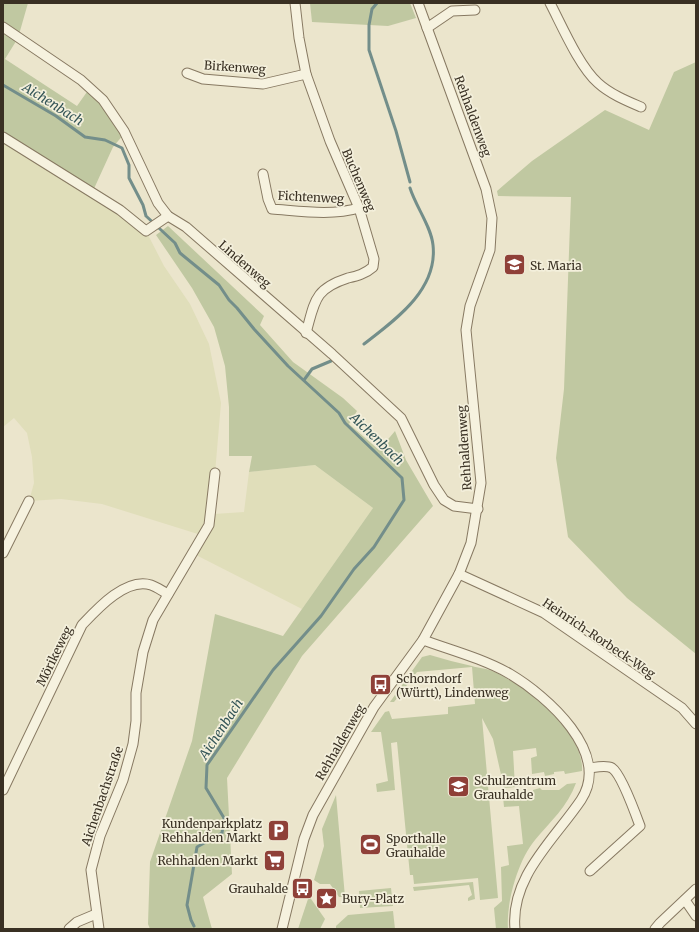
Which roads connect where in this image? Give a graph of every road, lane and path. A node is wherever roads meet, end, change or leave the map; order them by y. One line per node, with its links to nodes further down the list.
1 (294, 3): 8 (street, Buchenweg)
2 (418, 3): 6 (street, Rehhaldenweg)
3 (550, 3): 9 (street)
4 (475, 10): 6 (street)
5 (3, 27): 13 (street, Lindenweg)
6 (427, 28): 17 (street, Rehhaldenweg)
7 (187, 73): 8 (street, Birkenweg)
8 (306, 74): 12 (street, Buchenweg)
9 (641, 107)
10 (3, 137): 13 (street)
11 (263, 174): 12 (street, Fichtenweg)
12 (359, 208): 14 (street, Buchenweg)
13 (168, 216): 14 (street, Lindenweg)
14 (306, 333): 17 (street, Lindenweg)
15 (215, 472): 20 (street, Aichenbachstraße)
16 (28, 501): 18 (street)
17 (478, 509): 19 (street, Rehhaldenweg)
18 (3, 553)
19 (460, 574): 21 (street, Rehhaldenweg); 22 (street, Heinrich-Rorbeck-Weg)
20 (168, 594): 24 (street, Mörikeweg); 28 (street, Aichenbachstraße)
21 (423, 640): 23 (street); 32 (street, Rehhaldenweg)
22 (696, 724)
23 (590, 768): 25 (street); 33 (street)
24 (3, 790)
25 (590, 871)
26 (696, 889): 27 (street)
27 (685, 900): 29 (street); 34 (street)
28 (96, 914): 30 (street); 31 (street, Aichenbachstraße)
29 (696, 916)
30 (69, 929)
31 (99, 929)
32 (282, 929)
33 (515, 929)
34 (655, 929)

